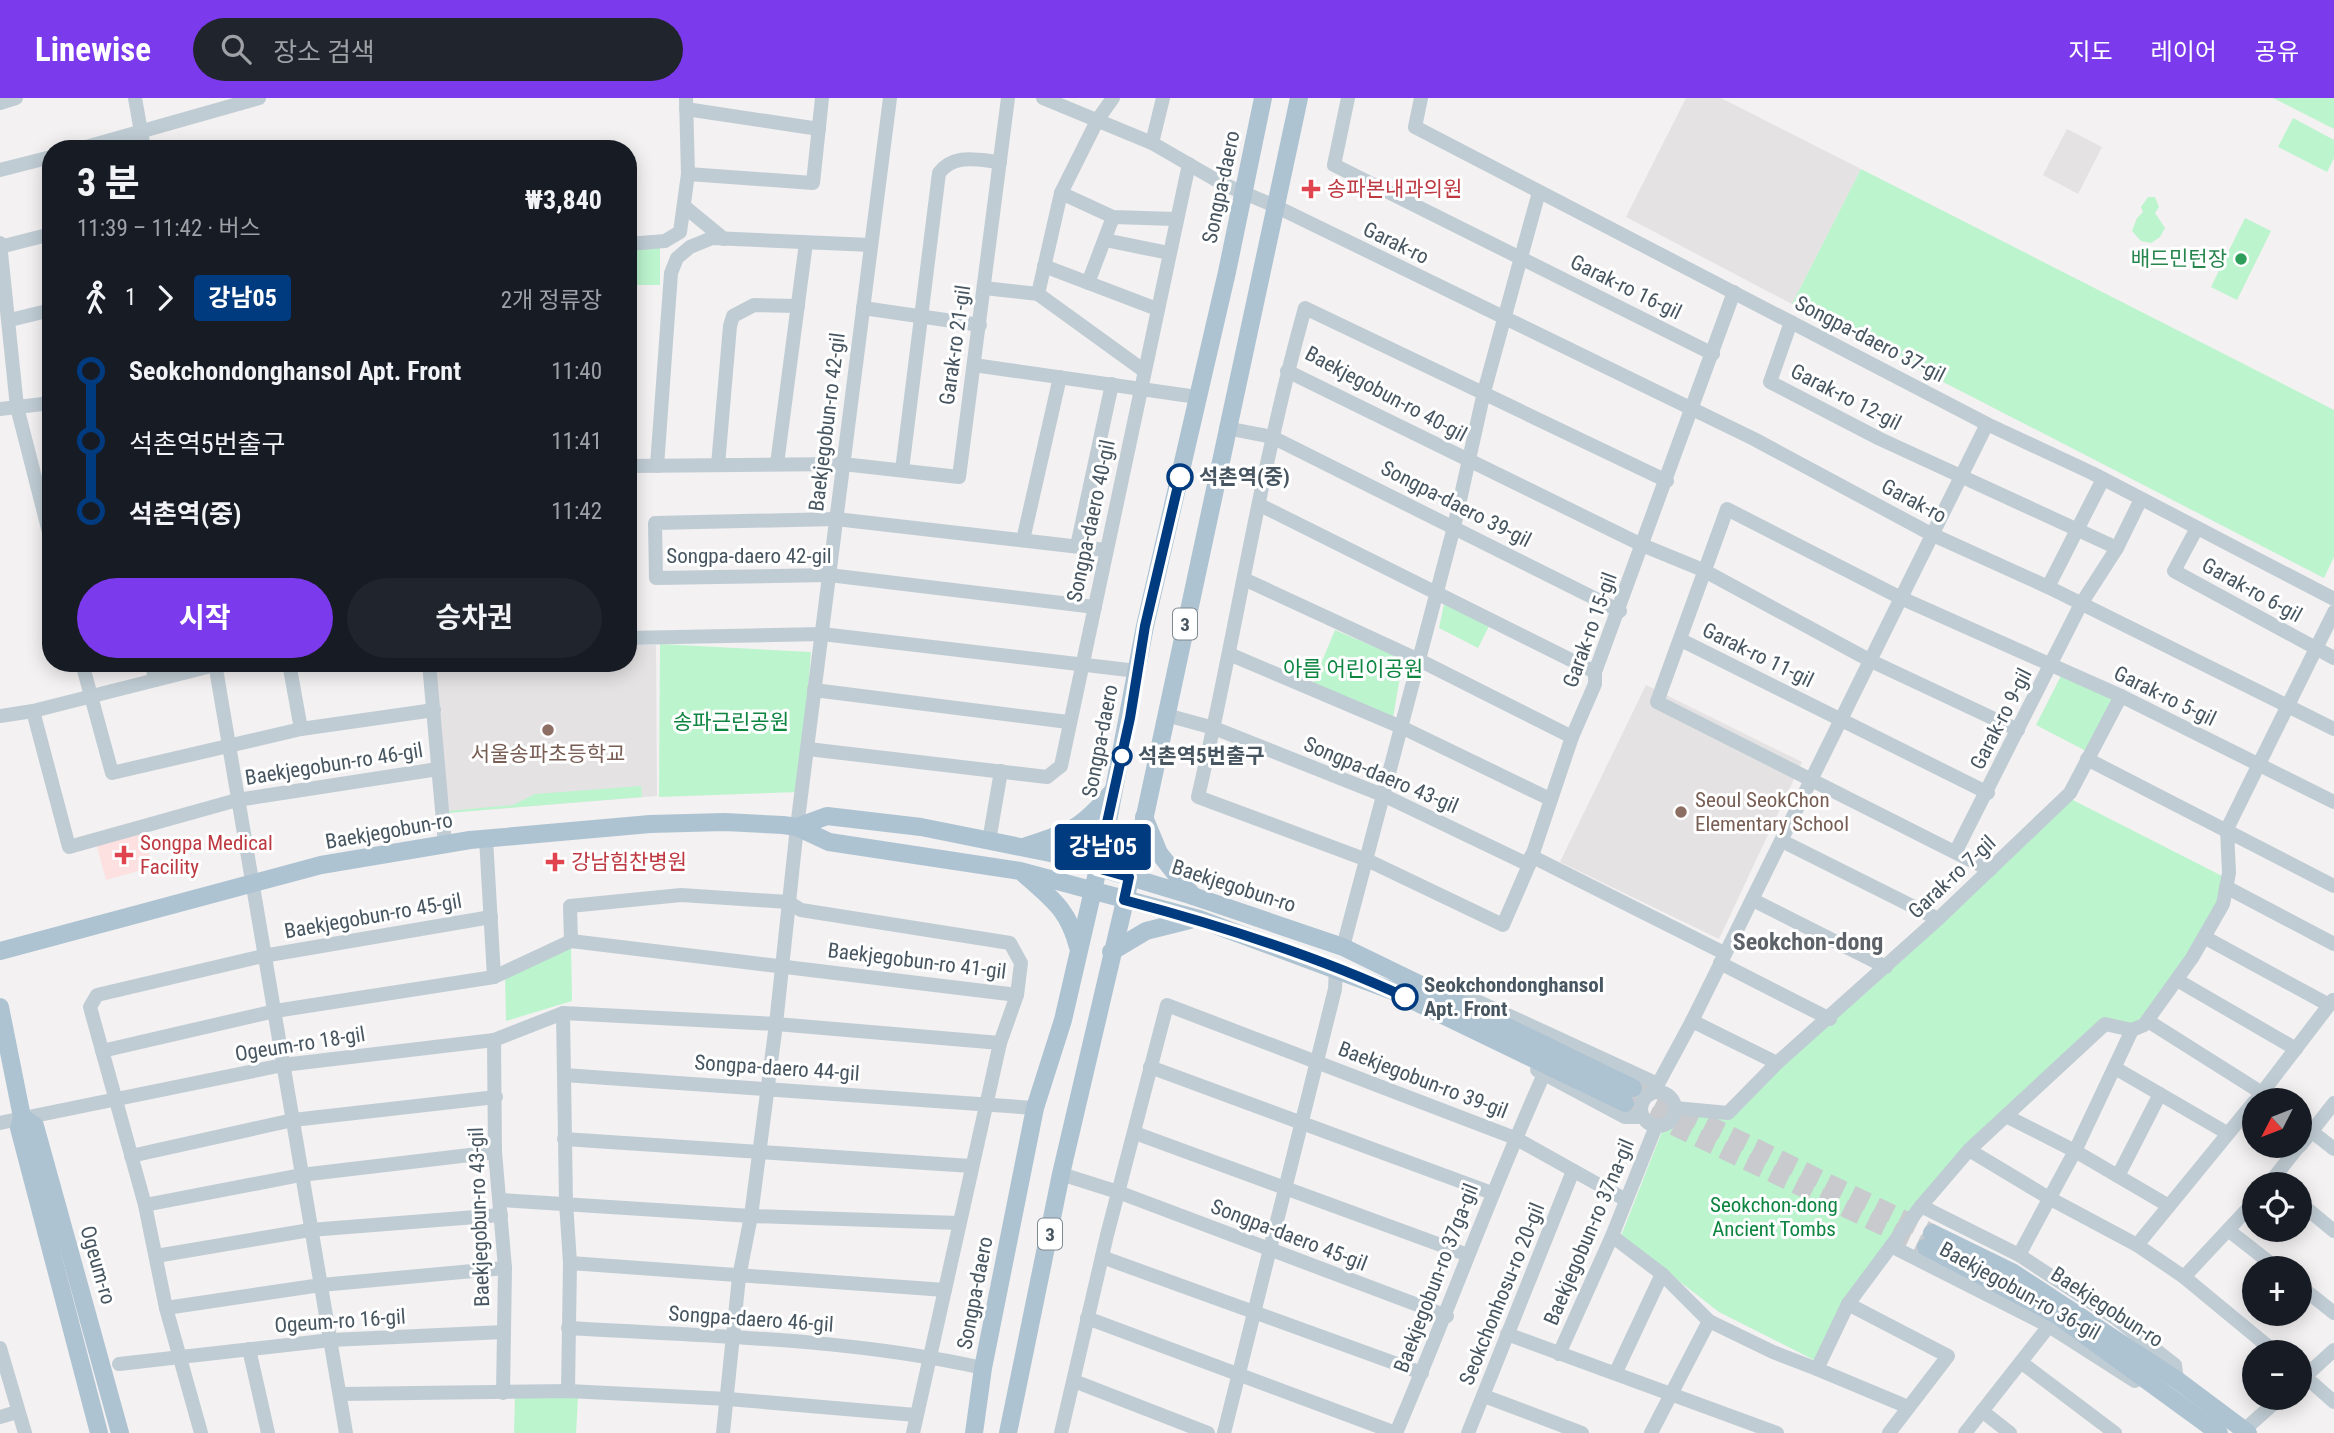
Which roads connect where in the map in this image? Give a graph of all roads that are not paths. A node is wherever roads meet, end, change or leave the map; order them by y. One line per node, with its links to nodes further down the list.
1 (16, 98): 14 (street)
2 (135, 98): 18 (street)
3 (259, 98): 18 (street)
4 (822, 98): 17 (street)
5 (890, 98): 40 (street, Baekjegobun-ro 42-gil)
6 (1008, 98): 23 (street, Garak-ro 21-gil)
7 (1043, 98): 16 (street, Garak-ro)
8 (1113, 98): 16 (street)
9 (1163, 98): 21 (street)
10 (1263, 98): 29 (main road, Songpa-daero / 3)
11 (1298, 98): 30 (main road, 3)
12 (1348, 98): 42 (street, Garak-ro 16-gil)
13 (1421, 98): 27 (street, Songpa-daero 37-gil)
14 (0, 103)
15 (686, 104): 17 (street); 26 (street)
16 (1098, 119): 21 (street, Garak-ro); 28 (street)
17 (819, 129): 26 (street)
18 (141, 132): 19 (street); 20 (street)
19 (112, 140)
20 (142, 140)
21 (1152, 143): 24 (street, Garak-ro)
22 (42, 158): 25 (street)
23 (1000, 162): 45 (street, Garak-ro 21-gil); 52 (street, Garak-ro 21-gil)
24 (1189, 164): 29 (street, Garak-ro); 33 (street, Songpa-daero 40-gil)
25 (0, 170)
26 (688, 174): 31 (street)
27 (1539, 192): 42 (street); 46 (street, Songpa-daero 37-gil)
28 (1061, 193): 32 (street); 43 (street)
29 (1242, 194): 30 (street, Garak-ro); 65 (main road, Songpa-daero / 3)
30 (1275, 206): 54 (street, Garak-ro); 71 (main road, 3)
31 (685, 207): 35 (street); 37 (street)
32 (1114, 218): 33 (street); 36 (street)
33 (1175, 219): 41 (street, Songpa-daero 40-gil)
34 (42, 236): 39 (street)
35 (724, 239): 38 (street); 78 (street)
36 (1105, 240): 41 (street); 44 (street)
37 (637, 243)
38 (806, 243): 40 (street); 48 (street)
39 (0, 245): 53 (street)
40 (871, 245): 49 (street, Baekjegobun-ro 42-gil)
41 (1169, 253): 50 (street, Songpa-daero 40-gil)
42 (1521, 258): 54 (street); 57 (street, Garak-ro 16-gil)
43 (1044, 266): 44 (street); 47 (street)
44 (1088, 283): 50 (street)
45 (984, 288): 47 (street); 56 (street, Garak-ro 21-gil)
46 (1734, 292): 55 (street, Songpa-daero 37-gil); 57 (street)
47 (1038, 294): 59 (street)
48 (798, 306): 74 (street); 76 (street)
49 (863, 308): 52 (street, Baekjegobun-ro 42-gil); 75 (street, Baekjegobun-ro 42-gil)
50 (1157, 309): 59 (street, Songpa-daero 40-gil)
51 (42, 312): 53 (street)
52 (922, 317): 56 (street, Baekjegobun-ro 42-gil); 79 (street, Garak-ro 21-gil)
53 (10, 320): 67 (street)
54 (1504, 320): 64 (street, Baekjegobun-ro 40-gil); 69 (street, Garak-ro)
55 (1791, 322): 70 (street, Songpa-daero 37-gil); 80 (street, Garak-ro 12-gil)
56 (980, 325): 58 (street, Garak-ro 21-gil)
57 (1713, 354): 69 (street)
58 (974, 365): 61 (street); 79 (street, Garak-ro 21-gil)
59 (1143, 370): 63 (street, Songpa-daero 40-gil)
60 (1287, 371): 64 (street, Baekjegobun-ro 40-gil); 72 (street); 73 (street, Baekjegobun-ro 40-gil)
61 (1060, 377): 62 (street); 91 (street)
62 (1112, 384): 63 (street); 93 (street, Songpa-daero 40-gil)
63 (1141, 389): 65 (street); 95 (street, Songpa-daero 40-gil)
64 (1484, 392): 73 (street, Baekjegobun-ro 40-gil); 82 (street, Baekjegobun-ro 40-gil)
65 (1197, 397): 117 (main road, Songpa-daero / 3)
66 (42, 403): 67 (street)
67 (17, 407): 68 (street); 84 (street)
68 (0, 410)
69 (1693, 410): 82 (street, Garak-ro 15-gil); 90 (street, Garak-ro)
70 (1987, 424): 80 (street); 81 (street, Songpa-daero 37-gil)
71 (1226, 428): 72 (street, Songpa-daero 39-gil); 132 (main road, 3)
72 (1272, 437): 85 (street); 87 (street, Songpa-daero 39-gil)
73 (1469, 461): 87 (street, Baekjegobun-ro 40-gil); 92 (street, Baekjegobun-ro 40-gil)
74 (777, 464): 75 (street, Garak-ro 21-gil); 76 (street, Garak-ro 21-gil)
75 (843, 464): 79 (street, Garak-ro 21-gil); 86 (street, Baekjegobun-ro 42-gil)
76 (718, 465): 78 (street, Garak-ro 21-gil)
77 (637, 466): 78 (street, Garak-ro 21-gil)
78 (657, 466)
79 (902, 470)
80 (1960, 476): 89 (street, Garak-ro 12-gil); 90 (street)
81 (2103, 479): 83 (street, Songpa-daero 37-gil); 89 (street)
82 (1667, 481): 92 (street, Garak-ro 15-gil)
83 (2141, 499): 88 (street, Songpa-daero 37-gil); 94 (street)
84 (42, 505)
85 (1260, 505): 98 (street); 100 (street)
86 (836, 519): 91 (street, Songpa-daero 42-gil); 97 (street, Baekjegobun-ro 42-gil); 97 (street, Songpa-daero 42-gil)
87 (1454, 527): 100 (street, Baekjegobun-ro 40-gil); 105 (street, Songpa-daero 39-gil)
88 (2197, 528): 102 (street, Songpa-daero 37-gil); 110 (street, Garak-ro 6-gil)
89 (2078, 529): 94 (street, Garak-ro 12-gil); 99 (street)
90 (1931, 534): 99 (street, Garak-ro); 101 (street)
91 (1023, 540): 93 (street, Songpa-daero 42-gil)
92 (1642, 545): 96 (street, Baekjegobun-ro 40-gil); 105 (street, Garak-ro 15-gil)
93 (1077, 546): 95 (street, Songpa-daero 42-gil)
94 (2117, 548): 103 (street)
95 (1106, 550): 104 (street, Songpa-daero 40-gil)
96 (1703, 570): 101 (street); 109 (street); 114 (street)
97 (829, 575): 104 (street, Songpa-daero 42-gil); 107 (street, Baekjegobun-ro 42-gil)
98 (1246, 580): 111 (street); 113 (street)
99 (2048, 587): 103 (street, Garak-ro)
100 (1435, 593): 113 (street, Baekjegobun-ro 40-gil); 124 (street)
101 (1901, 598): 114 (street); 116 (street)
102 (2334, 599)
103 (2081, 604): 116 (street, Garak-ro 9-gil); 129 (street, Garak-ro)
104 (1095, 607): 115 (street, Songpa-daero 40-gil)
105 (1620, 611): 124 (street, Garak-ro 15-gil)
106 (2334, 612): 110 (street, Garak-ro 6-gil)
107 (822, 634): 108 (street); 115 (street); 126 (street, Baekjegobun-ro 42-gil)
108 (637, 638)
109 (1681, 640): 134 (street, Garak-ro 11-gil); 148 (street, Garak-ro 11-gil)
110 (2316, 649): 112 (street, Garak-ro 6-gil); 129 (street, Garak-ro 6-gil)
111 (1229, 654): 136 (street); 137 (street)
112 (2334, 658)
113 (1419, 660): 136 (street, Baekjegobun-ro 40-gil); 141 (street)
114 (1871, 661): 134 (street); 140 (street)
115 (1082, 663): 117 (street); 135 (street)
116 (2051, 667): 128 (street, Garak-ro 5-gil); 140 (street, Garak-ro 9-gil)
117 (1137, 671): 149 (main road, Songpa-daero / 3)
118 (84, 672): 127 (street)
119 (154, 672): 125 (street)
120 (185, 672): 125 (street)
121 (216, 672): 142 (street, Baekjegobun-ro 46-gil)
122 (293, 672): 138 (street, Baekjegobun-ro 46-gil)
123 (430, 672): 130 (street)
124 (1595, 672): 141 (street, Garak-ro 15-gil)
125 (155, 680): 127 (street)
126 (814, 690): 135 (street); 143 (street, Baekjegobun-ro 42-gil)
127 (90, 696): 131 (street); 142 (street, Baekjegobun-ro 46-gil)
128 (2121, 696): 144 (street, Garak-ro 7-gil); 145 (street, Garak-ro 5-gil)
129 (2288, 706): 139 (street, Garak-ro); 145 (street)
130 (434, 710): 138 (street, Baekjegobun-ro 46-gil); 146 (street)
131 (33, 711): 133 (street); 153 (street, Baekjegobun-ro 46-gil)
132 (1166, 715): 137 (street, Songpa-daero 43-gil); 155 (main road, 3)
133 (0, 716)
134 (1842, 720): 148 (street); 150 (street, Garak-ro 11-gil)
135 (1068, 722): 147 (street)
136 (1401, 727): 151 (street, Baekjegobun-ro 40-gil); 152 (street)
137 (1214, 728): 151 (street, Songpa-daero 43-gil); 164 (street)
138 (301, 729): 142 (street, Baekjegobun-ro 46-gil)
139 (2334, 729)
140 (2018, 730): 150 (street, Garak-ro 9-gil)
141 (1572, 737): 152 (street, Garak-ro 15-gil)
142 (229, 743): 153 (street, Baekjegobun-ro 46-gil)
143 (808, 749): 147 (street); 156 (street, Baekjegobun-ro 42-gil)
144 (2087, 759): 157 (street); 167 (street, Garak-ro 7-gil)
145 (2259, 765): 154 (street, Garak-ro 5-gil); 157 (street)
146 (438, 769): 153 (street, Baekjegobun-ro 46-gil); 161 (street)
147 (1001, 771): 159 (street)
148 (1810, 780): 160 (street); 163 (street, Garak-ro 11-gil)
149 (1114, 789): 162 (main road); 166 (main road, Songpa-daero / 3)
150 (1988, 793): 163 (street, Garak-ro 9-gil)
151 (1385, 796): 164 (street, Baekjegobun-ro 40-gil); 165 (street, Songpa-daero 43-gil)
152 (1550, 799): 165 (street, Garak-ro 15-gil)
153 (237, 800): 170 (street, Baekjegobun-ro 46-gil)
154 (2334, 802)
155 (1144, 817): 169 (main road, 3); 174 (main road)
156 (797, 827): 158 (main road, Baekjegobun-ro); 159 (main road, Baekjegobun-ro); 168 (main road, Baekjegobun-ro); 177 (street)
157 (2227, 829): 171 (street); 172 (street)
158 (486, 838): 161 (main road, Baekjegobun-ro); 178 (street)
159 (989, 841): 162 (main road, Baekjegobun-ro)
160 (1782, 841): 176 (street); 180 (street)
161 (445, 844): 170 (main road, Baekjegobun-ro)
162 (1023, 847): 166 (main road, Baekjegobun-ro)
163 (1955, 851): 167 (street, Garak-ro 11-gil)
164 (1367, 860): 165 (street); 184 (street, Baekjegobun-ro 40-gil)
165 (1530, 861): 189 (street, Songpa-daero 43-gil)
166 (1097, 868): 169 (main road, Baekjegobun-ro); 173 (main road, Songpa-daero / 3)
167 (1990, 870): 180 (street, Garak-ro 7-gil)
168 (1020, 871): 173 (main road, Baekjegobun-ro); 186 (main road)
169 (1129, 877): 174 (main road, Baekjegobun-ro); 175 (main road, 3)
170 (250, 884): 185 (main road, Baekjegobun-ro); 188 (street, Baekjegobun-ro 45-gil)
171 (2334, 886)
172 (2226, 887): 181 (street); 183 (street)
173 (1091, 892): 175 (main road, Baekjegobun-ro); 186 (main road, Songpa-daero / 3)
174 (1193, 896): 184 (main road, Baekjegobun-ro)
175 (1124, 900): 179 (main road, Baekjegobun-ro); 187 (main road, 3)
176 (1753, 900): 189 (street); 191 (street)
177 (788, 902): 182 (street, Baekjegobun-ro 41-gil); 190 (street); 195 (street, Baekjegobun-ro 41-gil)
178 (491, 917): 188 (street, Baekjegobun-ro 45-gil); 193 (street)
179 (1199, 919): 187 (main road); 192 (main road, Baekjegobun-ro)
180 (1938, 919): 191 (street, Garak-ro 7-gil)
181 (2204, 937): 194 (street); 197 (street)
182 (571, 941): 190 (street, Baekjegobun-ro 41-gil); 193 (street)
183 (2334, 944)
184 (1343, 947): 196 (main road, Baekjegobun-ro)
185 (0, 951)
186 (1079, 951): 227 (main road, Songpa-daero / 3)
187 (1111, 952): 251 (main road, 3)
188 (263, 956): 199 (street, Baekjegobun-ro 45-gil); 209 (street, Baekjegobun-ro 45-gil)
189 (1722, 958): 201 (street); 202 (street)
190 (781, 964): 195 (street, Baekjegobun-ro 41-gil); 204 (street)
191 (1886, 967): 201 (street, Garak-ro 7-gil)
192 (1336, 969): 196 (main road, Baekjegobun-ro); 210 (street, Baekjegobun-ro 39-gil)
193 (494, 976): 199 (street)
194 (2177, 980): 203 (street); 208 (street)
195 (1017, 995): 207 (street)
196 (1428, 997): 215 (street); 218 (street); 222 (main road, Baekjegobun-ro)
197 (2332, 1002): 208 (street)
198 (0, 1007): 231 (main road, Ogeum-ro)
199 (275, 1011): 209 (street); 212 (street, Baekjegobun-ro 45-gil)
200 (564, 1013): 204 (street); 206 (street, Ogeum-ro 18-gil); 216 (street)
201 (1830, 1019): 211 (street, Garak-ro 7-gil)
202 (1692, 1021): 211 (street); 218 (street)
203 (2148, 1021): 205 (street); 219 (street)
204 (776, 1024): 207 (street); 217 (street)
205 (2132, 1030): 214 (street); 229 (street)
206 (494, 1040): 212 (street, Ogeum-ro 18-gil); 223 (street, Baekjegobun-ro 43-gil)
207 (1000, 1043): 225 (street)
208 (2296, 1049): 220 (street)
209 (102, 1051): 224 (street)
210 (1317, 1061): 213 (street, Baekjegobun-ro 39-gil); 234 (street, Baekjegobun-ro 39-gil); 241 (street, Baekjegobun-ro 39-gil)
211 (1777, 1063): 228 (street, Garak-ro 7-gil)
212 (283, 1065): 224 (street, Ogeum-ro 18-gil); 233 (street, Baekjegobun-ro 45-gil)
213 (1150, 1067): 234 (street); 239 (street)
214 (2115, 1068): 221 (street); 245 (street)
215 (1544, 1074): 232 (street); 241 (street, Baekjegobun-ro 37ga-gil)
216 (565, 1075): 217 (street, Songpa-daero 44-gil); 242 (street)
217 (765, 1088): 225 (street, Songpa-daero 44-gil); 247 (street)
218 (1657, 1088): 228 (street); 232 (street)
219 (2242, 1088)
220 (2266, 1088)
221 (2160, 1094): 240 (street); 253 (street)
222 (1629, 1095)
223 (496, 1097): 233 (street); 246 (street, Baekjegobun-ro 43-gil)
224 (114, 1100): 231 (street, Ogeum-ro 18-gil); 248 (street)
225 (987, 1102): 227 (street, Songpa-daero 44-gil); 249 (street)
226 (2334, 1103): 237 (street)
227 (1035, 1108): 312 (main road, Songpa-daero / 3)
228 (1675, 1108): 236 (street)
229 (2006, 1116): 244 (street); 245 (street)
230 (2242, 1116): 240 (street)
231 (22, 1117): 235 (street, Ogeum-ro 18-gil); 336 (main road, Ogeum-ro); 337 (main road, Ogeum-ro)
232 (1643, 1117): 236 (street)
233 (293, 1120): 248 (street); 252 (street, Baekjegobun-ro 45-gil)
234 (1301, 1121): 254 (street, Baekjegobun-ro 39-gil); 256 (street)
235 (0, 1123)
236 (1656, 1126): 258 (street, Baekjegobun-ro 37na-gil)
237 (2312, 1130)
238 (2312, 1132): 243 (street)
239 (1135, 1133): 254 (street); 255 (street)
240 (2227, 1133): 263 (street)
241 (1515, 1138): 250 (street); 256 (street, Baekjegobun-ro 37ga-gil)
242 (564, 1139): 247 (street); 260 (street)
243 (2334, 1149)
244 (1969, 1150): 257 (street); 262 (street)
245 (2075, 1151): 253 (street); 257 (street)
246 (495, 1152): 252 (street); 259 (street, Baekjegobun-ro 43-gil)
247 (759, 1152): 249 (street); 267 (street)
248 (131, 1156): 261 (street)
249 (971, 1166): 268 (street)
250 (1573, 1171): 258 (street); 299 (street, Seokchonhosu-ro 20-gil)
251 (1060, 1174): 255 (street, Songpa-daero 45-gil); 344 (main road, 3)
252 (301, 1175): 261 (street); 269 (street, Baekjegobun-ro 45-gil)
253 (2118, 1176): 263 (street)
254 (1285, 1186): 275 (street, Baekjegobun-ro 39-gil); 276 (street)
255 (1118, 1192): 275 (street, Songpa-daero 45-gil); 280 (street)
256 (1492, 1193): 276 (street, Baekjegobun-ro 37ga-gil)
257 (2049, 1198): 273 (street); 277 (street)
258 (1626, 1199): 272 (street, Baekjegobun-ro 37na-gil)
259 (501, 1200): 260 (street); 265 (street, Baekjegobun-ro 43-gil)
260 (566, 1202): 267 (street); 281 (street)
261 (145, 1205): 278 (street)
262 (1921, 1206): 274 (street); 277 (street, Baekjegobun-ro 36-gil)
263 (2169, 1206): 273 (street)
264 (2312, 1213): 271 (street)
265 (500, 1215): 269 (street); 282 (street, Baekjegobun-ro 43-gil)
266 (2242, 1215): 270 (street)
267 (751, 1216): 268 (street); 284 (street)
268 (959, 1223): 287 (street)
269 (310, 1230): 278 (street); 286 (street, Baekjegobun-ro 45-gil)
270 (2228, 1230): 279 (street); 285 (street)
271 (2334, 1231)
272 (1612, 1236): 283 (street); 306 (street, Baekjegobun-ro 37na-gil)
273 (2137, 1245): 285 (street)
274 (1891, 1246): 289 (street); 296 (street, Baekjegobun-ro 36-gil)
275 (1268, 1250): 291 (street, Baekjegobun-ro 39-gil); 293 (street, Songpa-daero 45-gil)
276 (1468, 1255): 293 (street, Baekjegobun-ro 37ga-gil)
277 (2019, 1255): 317 (street, Baekjegobun-ro 36-gil)
278 (156, 1256): 290 (street)
279 (2261, 1256)
280 (1102, 1257): 291 (street); 294 (street)
281 (570, 1263): 284 (street); 297 (street)
282 (505, 1268): 286 (street); 298 (street, Baekjegobun-ro 43-gil)
283 (1662, 1274): 295 (street); 314 (street)
284 (740, 1277): 287 (street); 300 (street)
285 (2184, 1277): 302 (street)
286 (321, 1285): 290 (street); 301 (street, Baekjegobun-ro 45-gil)
287 (945, 1290): 308 (street)
288 (2312, 1296): 292 (street)
289 (1848, 1304): 313 (street); 328 (street)
290 (166, 1308): 307 (street)
291 (1253, 1312): 315 (street); 316 (street, Baekjegobun-ro 39-gil)
292 (2334, 1313)
293 (1447, 1316): 315 (street, Baekjegobun-ro 37ga-gil)
294 (1087, 1318): 316 (street); 318 (street)
295 (1709, 1321): 313 (street); 322 (street)
296 (2049, 1326): 309 (street); 324 (street, Baekjegobun-ro 36-gil)
297 (568, 1328): 300 (street, Songpa-daero 46-gil); 320 (street)
298 (504, 1332): 301 (street, Ogeum-ro 16-gil); 321 (street, Baekjegobun-ro 43-gil)
299 (1507, 1334): 306 (street); 325 (street, Seokchonhosu-ro 20-gil)
300 (735, 1338): 308 (street, Songpa-daero 46-gil); 326 (street)
301 (331, 1340): 304 (street, Ogeum-ro 16-gil); 323 (street, Baekjegobun-ro 45-gil)
302 (2260, 1340)
303 (0, 1348): 331 (street)
304 (249, 1349): 307 (street, Ogeum-ro 16-gil); 339 (street)
305 (2334, 1350): 311 (street)
306 (1559, 1354): 314 (street)
307 (179, 1356): 310 (street, Ogeum-ro 16-gil); 338 (street)
308 (931, 1356): 312 (street, Songpa-daero 46-gil); 332 (street)
309 (2022, 1363): 330 (street); 356 (street)
310 (119, 1364)
311 (2312, 1367)
312 (983, 1368): 343 (main road, Songpa-daero / 3)
313 (1817, 1369): 328 (street)
314 (1616, 1372): 322 (street)
315 (1422, 1373): 348 (street, Baekjegobun-ro 37ga-gil)
316 (1238, 1375): 347 (street, Baekjegobun-ro 39-gil); 348 (street)
317 (2177, 1380): 324 (main road, Baekjegobun-ro); 334 (main road, Baekjegobun-ro)
318 (1074, 1381): 345 (street); 346 (street)
319 (2312, 1385): 327 (street)
320 (568, 1391): 321 (street); 326 (street)
321 (503, 1393): 323 (street)
322 (1673, 1393): 351 (street); 352 (street)
323 (340, 1394): 340 (street, Baekjegobun-ro 45-gil)
324 (2165, 1394): 357 (main road, Baekjegobun-ro)
325 (1484, 1396): 349 (street, Seokchonhosu-ro 20-gil); 350 (street)
326 (728, 1399): 332 (street); 341 (street)
327 (2334, 1402)
328 (1908, 1407): 353 (street)
329 (2268, 1410): 334 (street)
330 (1982, 1411): 354 (street); 355 (street)
331 (17, 1412): 333 (street); 335 (street)
332 (916, 1415): 342 (street)
333 (0, 1417)
334 (2246, 1432)
335 (24, 1433)
336 (99, 1433)
337 (120, 1433)
338 (201, 1433)
339 (268, 1433)
340 (346, 1433)
341 (723, 1433)
342 (913, 1433)
343 (974, 1433)
344 (1008, 1433)
345 (1061, 1433)
346 (1208, 1433)
347 (1224, 1433)
348 (1396, 1433)
349 (1468, 1433)
350 (1582, 1433)
351 (1651, 1433)
352 (1777, 1433)
353 (1889, 1433)
354 (1965, 1433)
355 (2010, 1433)
356 (2115, 1433)
357 (2219, 1433)

